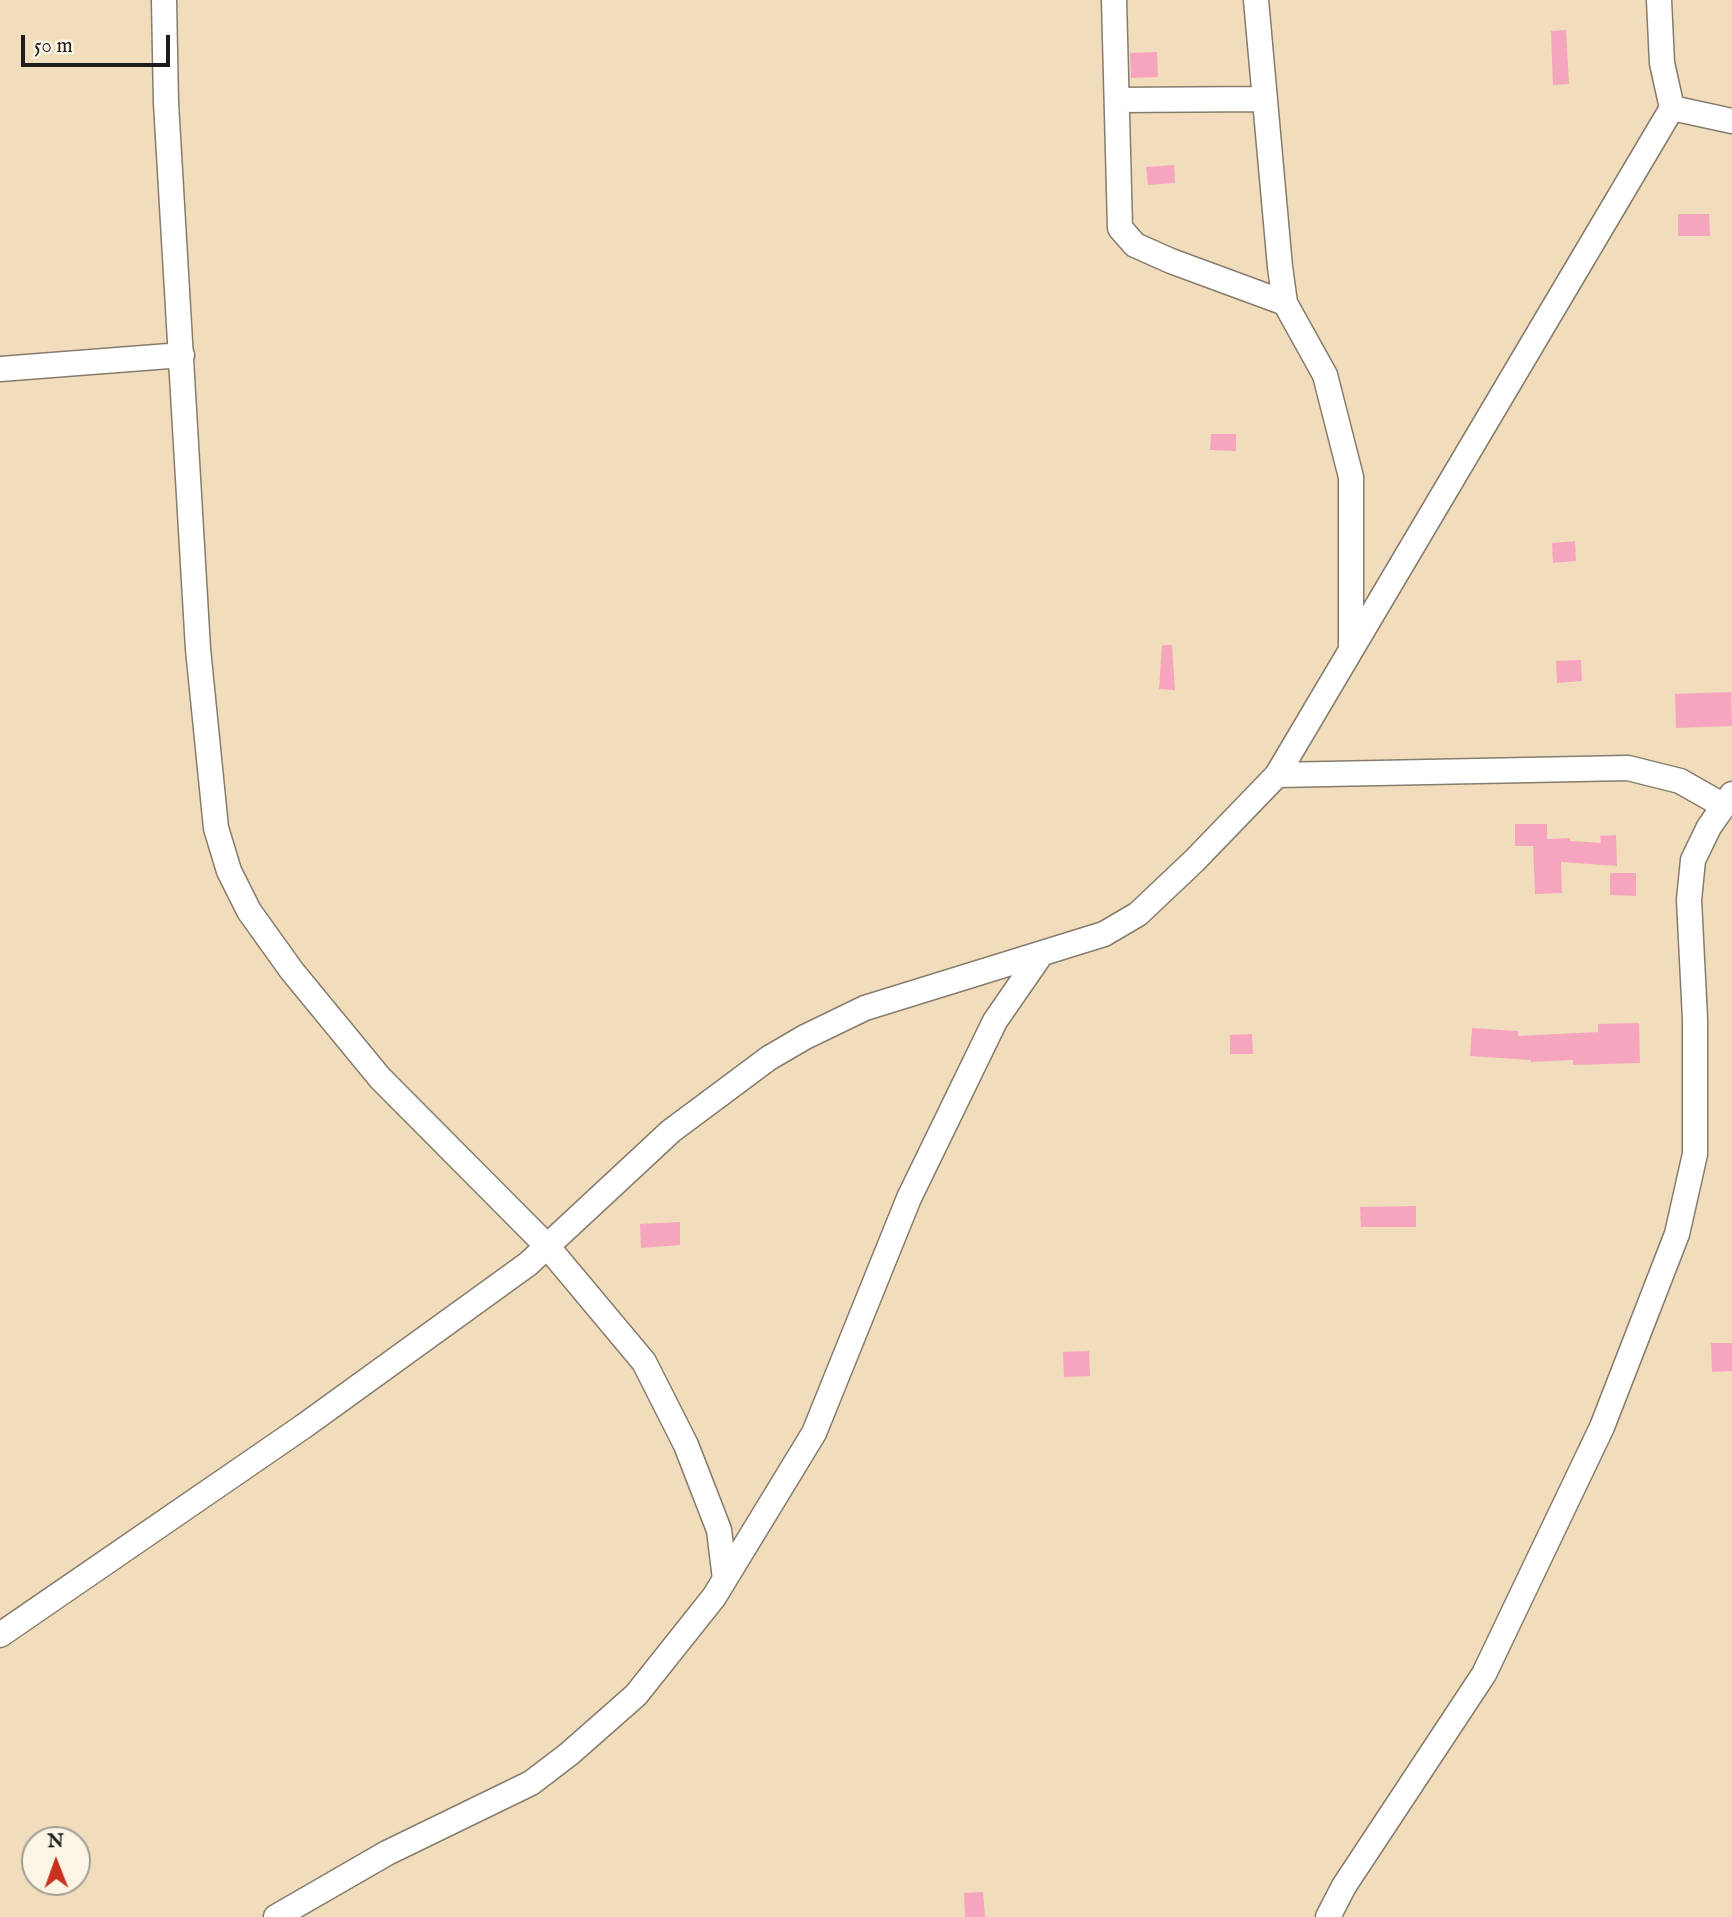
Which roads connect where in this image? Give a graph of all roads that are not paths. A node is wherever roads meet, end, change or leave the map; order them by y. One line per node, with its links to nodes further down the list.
1 (164, 0): 10 (street)
2 (1114, 0): 6 (street)
3 (1256, 0): 5 (street)
4 (1659, 0): 7 (street)
5 (1265, 99): 6 (street); 9 (street)
6 (1117, 100): 9 (street)
7 (1672, 108): 8 (street); 12 (street)
8 (1732, 121)
9 (1285, 303): 12 (street)
10 (182, 355): 11 (street); 16 (street)
11 (0, 369)
12 (1351, 647): 13 (street)
13 (1277, 775): 14 (street); 15 (street)
14 (1728, 800): 20 (street)
15 (1042, 953): 16 (street); 17 (street)
16 (547, 1246): 17 (street); 18 (street)
17 (725, 1579): 19 (street)
18 (0, 1635)
19 (276, 1917)
20 (1328, 1917)

